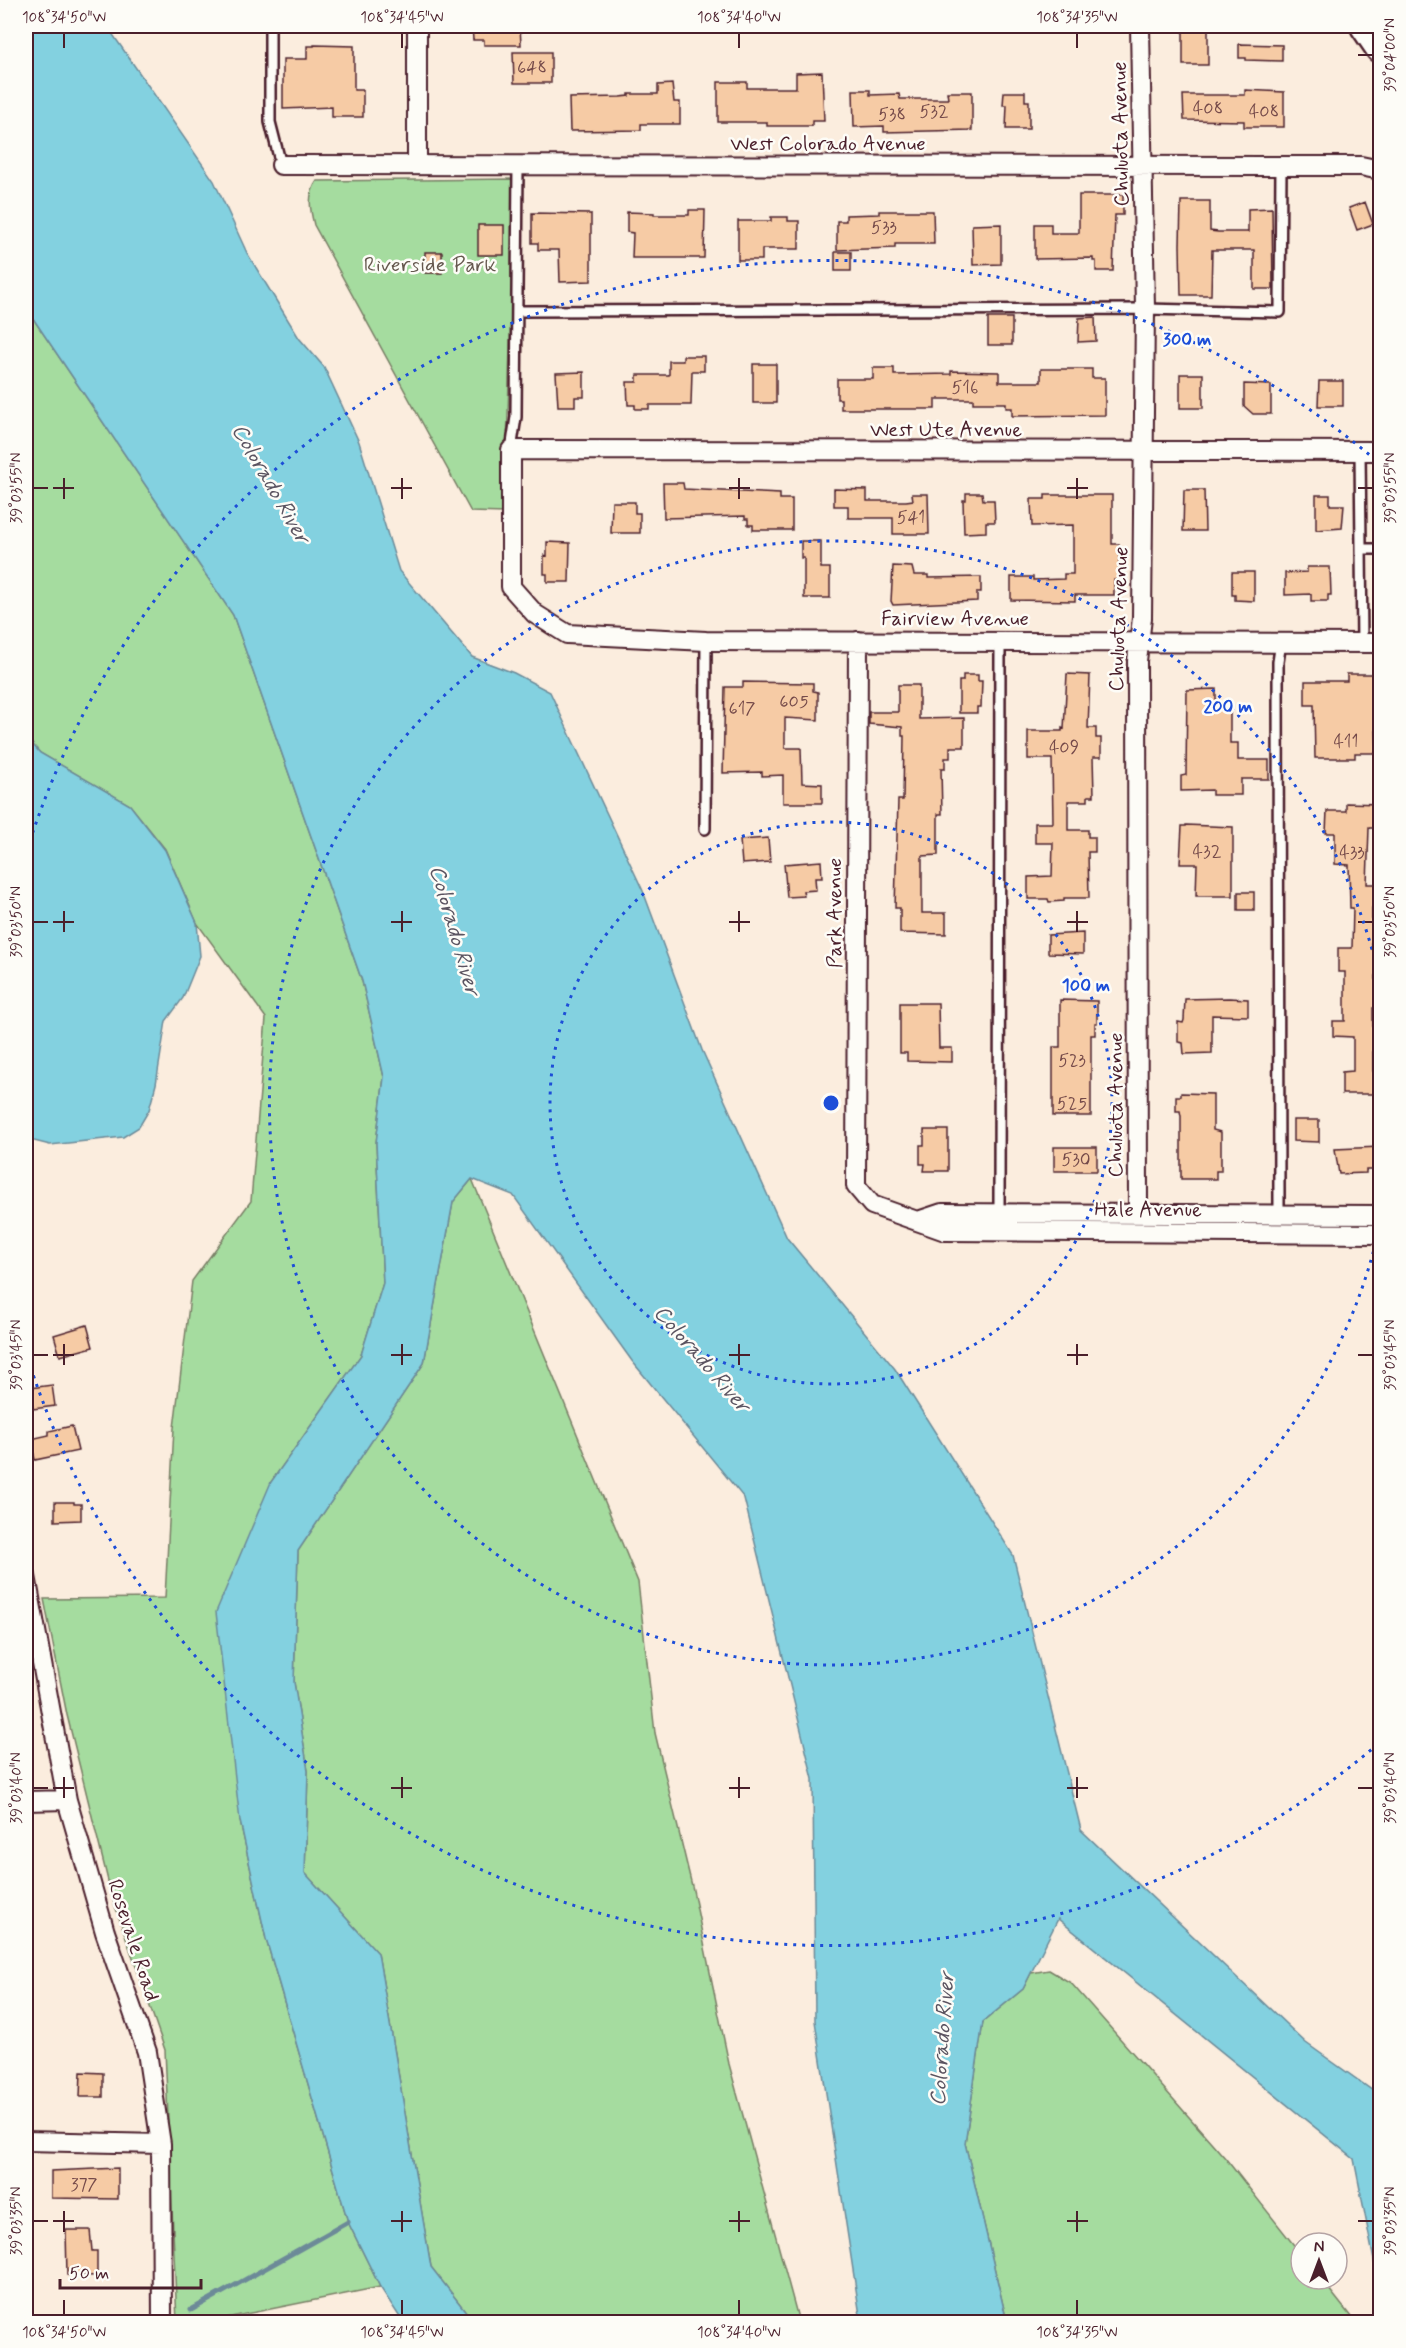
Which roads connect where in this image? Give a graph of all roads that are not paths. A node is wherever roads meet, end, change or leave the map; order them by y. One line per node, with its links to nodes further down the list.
1 (270, 26): 5 (lane)
2 (417, 26): 4 (street)
3 (1140, 26): 7 (street, Chuluota Avenue)
4 (417, 164): 5 (street, West Colorado Avenue); 6 (street, West Colorado Avenue)
5 (281, 165)
6 (518, 165): 7 (street, West Colorado Avenue); 11 (lane)
7 (1143, 166): 8 (street, West Colorado Avenue); 10 (street, Chuluota Avenue)
8 (1281, 166): 9 (street, West Colorado Avenue); 10 (lane)
9 (1378, 169)
10 (1145, 309): 11 (lane); 13 (street, Chuluota Avenue)
11 (518, 311): 12 (lane)
12 (512, 450): 13 (street, West Ute Avenue); 19 (street, Fairview Avenue)
13 (1144, 451): 14 (street, West Ute Avenue); 21 (street, Chuluota Avenue)
14 (1360, 451): 15 (street, West Ute Avenue); 16 (lane)
15 (1380, 451)
16 (1361, 549): 17 (lane); 23 (lane)
17 (1380, 549)
18 (858, 640): 19 (street, Fairview Avenue); 20 (street, Fairview Avenue); 26 (street, Park Avenue)
19 (705, 641): 25 (lane)
20 (1000, 641): 21 (street, Fairview Avenue); 27 (lane)
21 (1140, 641): 22 (street, Fairview Avenue); 28 (street, Chuluota Avenue)
22 (1281, 642): 23 (street, Fairview Avenue); 29 (lane)
23 (1362, 643): 24 (street, Fairview Avenue)
24 (1380, 643)
25 (705, 829)
26 (856, 1186): 31 (street, Hale Avenue)
27 (999, 1212): 28 (street, Hale Avenue); 31 (street, Hale Avenue)
28 (1138, 1213): 29 (street, Hale Avenue)
29 (1279, 1214): 30 (street, Hale Avenue)
30 (1380, 1215)
31 (918, 1221): 32 (street, Hale Avenue)
32 (1380, 1234)
33 (26, 1576): 34 (street, Rosevale Road)
34 (68, 1800): 35 (street); 37 (street, Rosevale Road)
35 (26, 1801)
36 (26, 2141): 37 (street)
37 (161, 2144): 38 (street, Rosevale Road)
38 (162, 2322)

